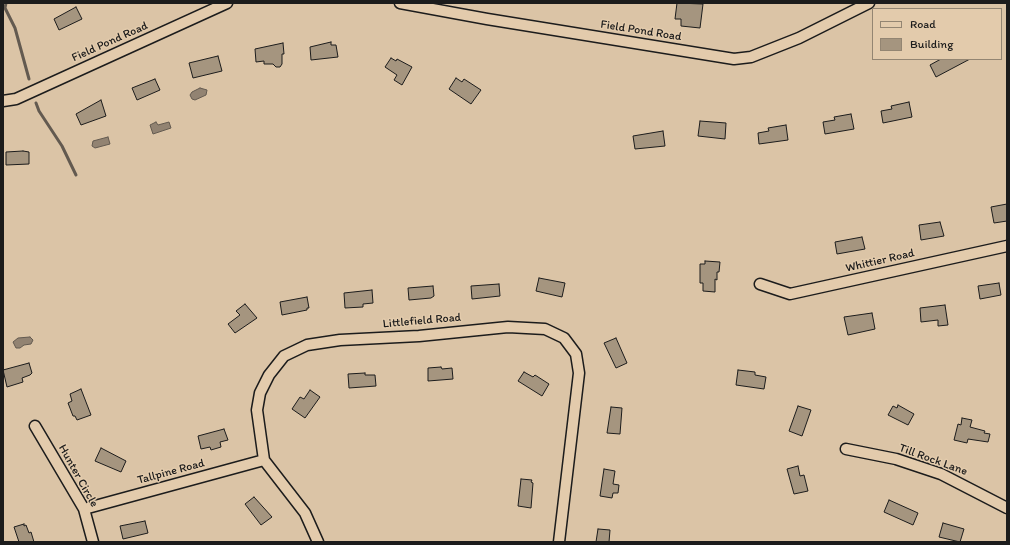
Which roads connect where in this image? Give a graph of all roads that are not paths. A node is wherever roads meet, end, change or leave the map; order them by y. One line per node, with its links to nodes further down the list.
1 (227, 3): 4 (street, Field Pond Road)
2 (400, 3): 3 (street, Field Pond Road)
3 (869, 3)
4 (3, 101)
5 (1007, 246): 6 (street, Whittier Road)
6 (760, 284)
7 (35, 426): 11 (street, Hunter Circle)
8 (846, 449): 10 (street, Till Rock Lane)
9 (264, 460): 11 (street, Tallpine Road); 13 (street, Littlefield Road); 14 (street, Littlefield Road)
10 (1007, 508)
11 (84, 509): 12 (street, Hunter Circle)
12 (93, 542)
13 (318, 542)
14 (559, 542)

